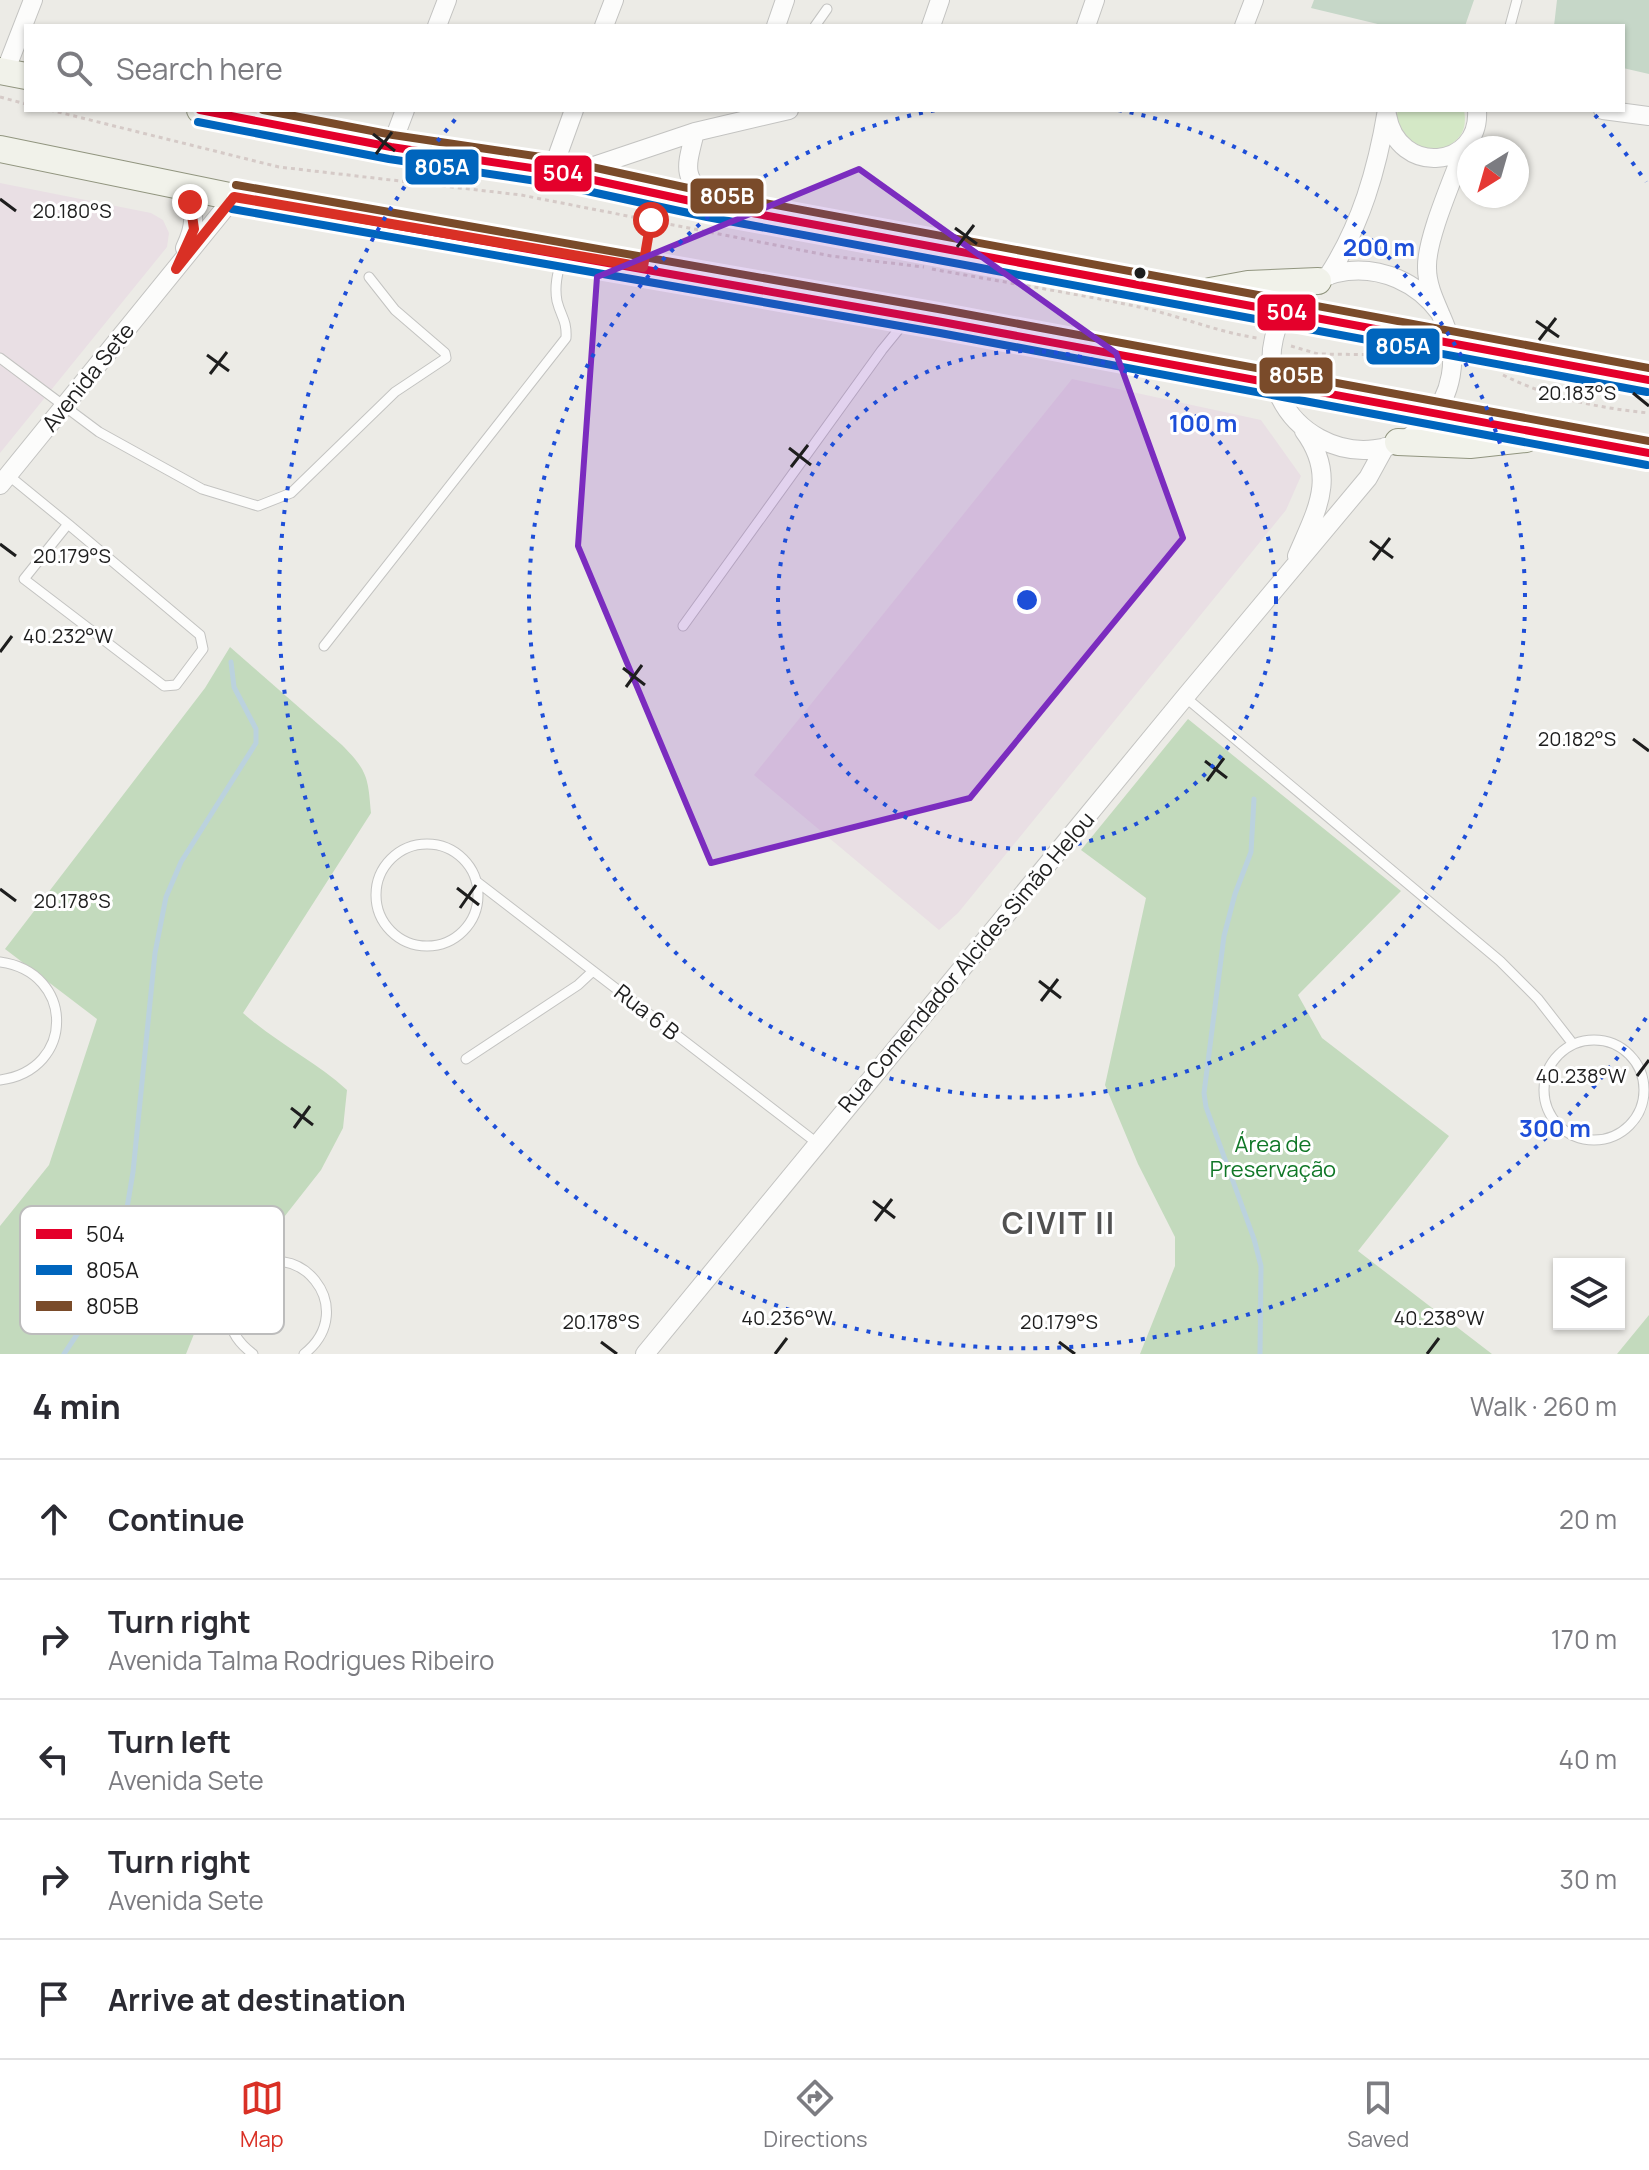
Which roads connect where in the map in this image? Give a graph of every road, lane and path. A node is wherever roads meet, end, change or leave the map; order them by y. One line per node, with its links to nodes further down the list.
1 (33, 0): 10 (street)
2 (447, 0): 11 (street)
3 (614, 0): 12 (street)
4 (785, 0): 13 (street)
5 (940, 0): 15 (street)
6 (1095, 0): 16 (street)
7 (1254, 0): 17 (street)
8 (1517, 0): 18 (lane)
9 (827, 9): 14 (lane)
10 (25, 24)
11 (438, 24)
12 (605, 24)
13 (777, 24)
14 (816, 24)
15 (932, 24)
16 (1087, 24)
17 (1243, 24)
18 (1511, 24)
19 (24, 28): 20 (street)
20 (8, 79): 21 (path)
21 (24, 101)
22 (58, 112): 40 (path)
23 (210, 112): 32 (main road)
24 (404, 112): 32 (street)
25 (574, 112): 36 (street)
26 (1387, 112): 34 (street)
27 (1387, 112): 45 (street)
28 (1480, 112): 31 (street)
29 (756, 114): 30 (street)
30 (695, 132): 36 (street); 39 (street)
31 (1472, 136)
32 (391, 147): 36 (main road)
33 (0, 149): 37 (main road)
34 (1457, 151)
35 (1457, 170): 48 (street)
36 (560, 173): 39 (main road)
37 (176, 185): 38 (main road); 43 (street, Avenida Sete)
38 (234, 197): 41 (main road); 43 (street, Avenida Sete)
39 (709, 205): 46 (main road)
40 (651, 220): 42 (path); 50 (path)
41 (563, 253): 42 (main road); 68 (lane)
42 (643, 267): 49 (main road)
43 (176, 269): 57 (street, Avenida Sete)
44 (369, 277): 57 (lane)
45 (1323, 278): 46 (main road); 47 (street); 48 (street)
46 (1197, 294): 47 (main road)
47 (1286, 310): 50 (street); 51 (main road)
48 (1440, 313): 51 (street)
49 (910, 315): 56 (main road); 67 (lane)
50 (1274, 340): 52 (path); 56 (street)
51 (1451, 342): 55 (main road); 58 (street)
52 (1409, 355)
53 (0, 358): 57 (lane)
54 (1496, 372): 59 (path)
55 (1649, 380)
56 (1275, 383): 58 (main road); 60 (street, Rua Comendador Alcides Simão Helou)
57 (64, 406): 64 (street, Avenida Sete)
58 (1435, 413): 61 (main road); 62 (street)
59 (1649, 413)
60 (1298, 422): 62 (street); 66 (street, Rua Comendador Alcides Simão Helou)
61 (1555, 435): 62 (main road); 63 (main road)
62 (1392, 445): 66 (street, Rua Comendador Alcides Simão Helou)
63 (1649, 453)
64 (4, 480): 65 (lane)
65 (68, 524): 65 (lane)
66 (1290, 573): 69 (street, Rua Comendador Alcides Simão Helou)
67 (683, 626)
68 (324, 646)
69 (1185, 697): 73 (lane); 76 (street, Rua Comendador Alcides Simão Helou)
70 (476, 881): 70 (lane, Rua 6 B); 72 (lane, Rua 6 B)
71 (0, 962): 75 (lane)
72 (593, 971): 74 (lane); 76 (lane, Rua 6 B)
73 (1573, 1044): 73 (lane)
74 (466, 1059)
75 (0, 1080)
76 (817, 1143): 81 (street, Rua Comendador Alcides Simão Helou)
77 (284, 1263): 80 (lane)
78 (234, 1334): 79 (lane)
79 (253, 1354)
80 (304, 1354)
81 (645, 1354)

